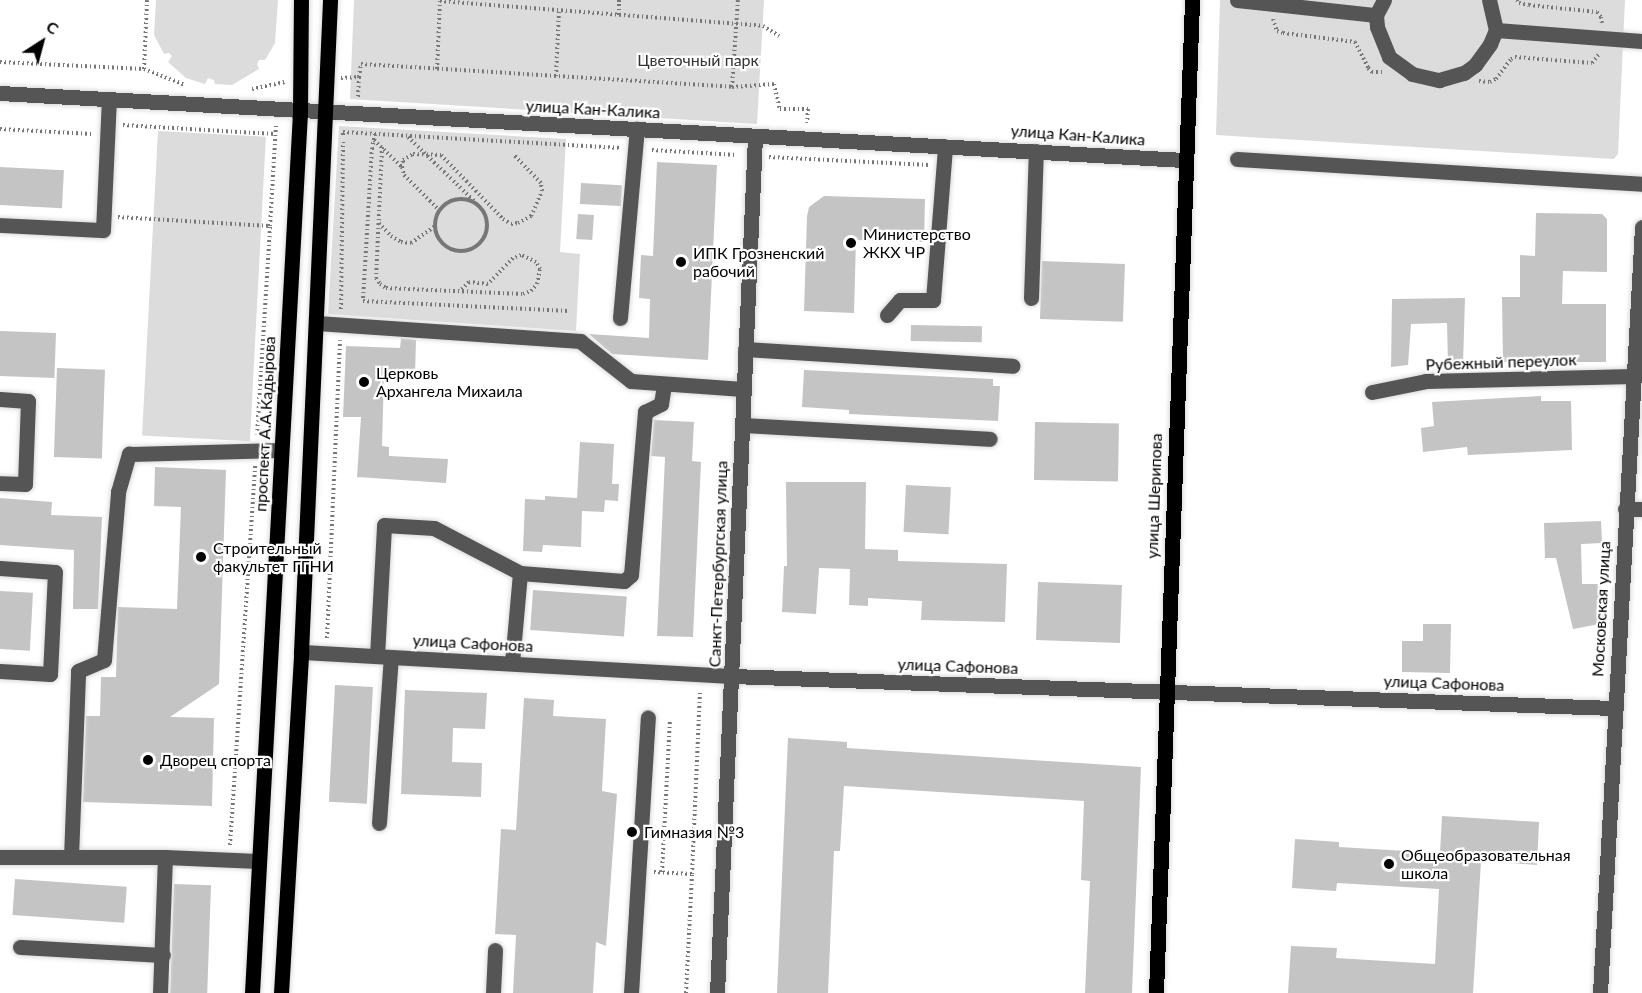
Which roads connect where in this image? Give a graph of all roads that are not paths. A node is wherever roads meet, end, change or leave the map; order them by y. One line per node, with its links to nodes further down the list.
1 (302, 0): 12 (main road, проспект А.А.Кадырова)
2 (330, 0): 13 (main road)
3 (1192, 0): 19 (main road, улица Шерипова)
4 (1237, 0): 7 (street)
5 (1384, 0): 7 (street)
6 (1489, 0): 8 (street)
7 (1376, 15): 8 (street)
8 (1496, 30): 9 (street)
9 (1642, 41)
10 (0, 93): 11 (street, улица Кан-Калика)
11 (109, 100): 12 (street, улица Кан-Калика); 21 (street)
12 (300, 111): 13 (street, улица Кан-Калика); 36 (main road, проспект А.А.Кадырова)
13 (327, 112): 14 (street, улица Кан-Калика); 26 (main road)
14 (637, 129): 15 (street, улица Кан-Калика); 25 (street)
15 (754, 136): 16 (street, улица Кан-Калика); 27 (street, Санкт-Петербургская улица)
16 (945, 146): 17 (street, улица Кан-Калика); 24 (street)
17 (1036, 151): 19 (street, улица Кан-Калика); 23 (street)
18 (1237, 159): 20 (street)
19 (1184, 160): 47 (main road, улица Шерипова)
20 (1642, 184)
21 (0, 225)
22 (1642, 227): 29 (street, Московская улица)
23 (1031, 298)
24 (887, 315)
25 (620, 318)
26 (317, 323): 30 (street); 42 (main road)
27 (745, 349): 28 (street); 31 (street, Санкт-Петербургская улица)
28 (1012, 366)
29 (1636, 369): 32 (street, Рубежный переулок); 38 (street, Московская улица)
30 (664, 384): 31 (street); 41 (street)
31 (743, 389): 34 (street, Санкт-Петербургская улица)
32 (1372, 392)
33 (0, 399): 37 (street)
34 (742, 425): 35 (street); 46 (street, Санкт-Петербургская улица)
35 (990, 439)
36 (281, 450): 52 (street); 54 (main road, проспект А.А.Кадырова)
37 (0, 483)
38 (1625, 509): 39 (street); 48 (street, Московская улица)
39 (1642, 509)
40 (0, 568): 45 (street)
41 (520, 573): 43 (street); 44 (street)
42 (301, 652): 43 (street, улица Сафонова); 60 (main road)
43 (384, 657): 44 (street, улица Сафонова); 50 (street)
44 (512, 663): 46 (street, улица Сафонова)
45 (0, 671)
46 (732, 676): 47 (street, улица Сафонова); 63 (street, Санкт-Петербургская улица)
47 (1165, 690): 48 (street, улица Сафонова); 64 (main road, улица Шерипова)
48 (1614, 708): 65 (street, Московская улица)
49 (648, 718): 62 (street)
50 (379, 823)
51 (0, 857): 52 (street)
52 (71, 857): 53 (street)
53 (165, 857): 54 (street); 57 (street)
54 (258, 861): 59 (main road, проспект А.А.Кадырова)
55 (21, 947): 57 (street)
56 (495, 950): 61 (street)
57 (162, 955): 58 (street)
58 (160, 993)
59 (252, 993)
60 (281, 993)
61 (494, 993)
62 (631, 993)
63 (717, 993)
64 (1156, 993)
65 (1600, 993)

